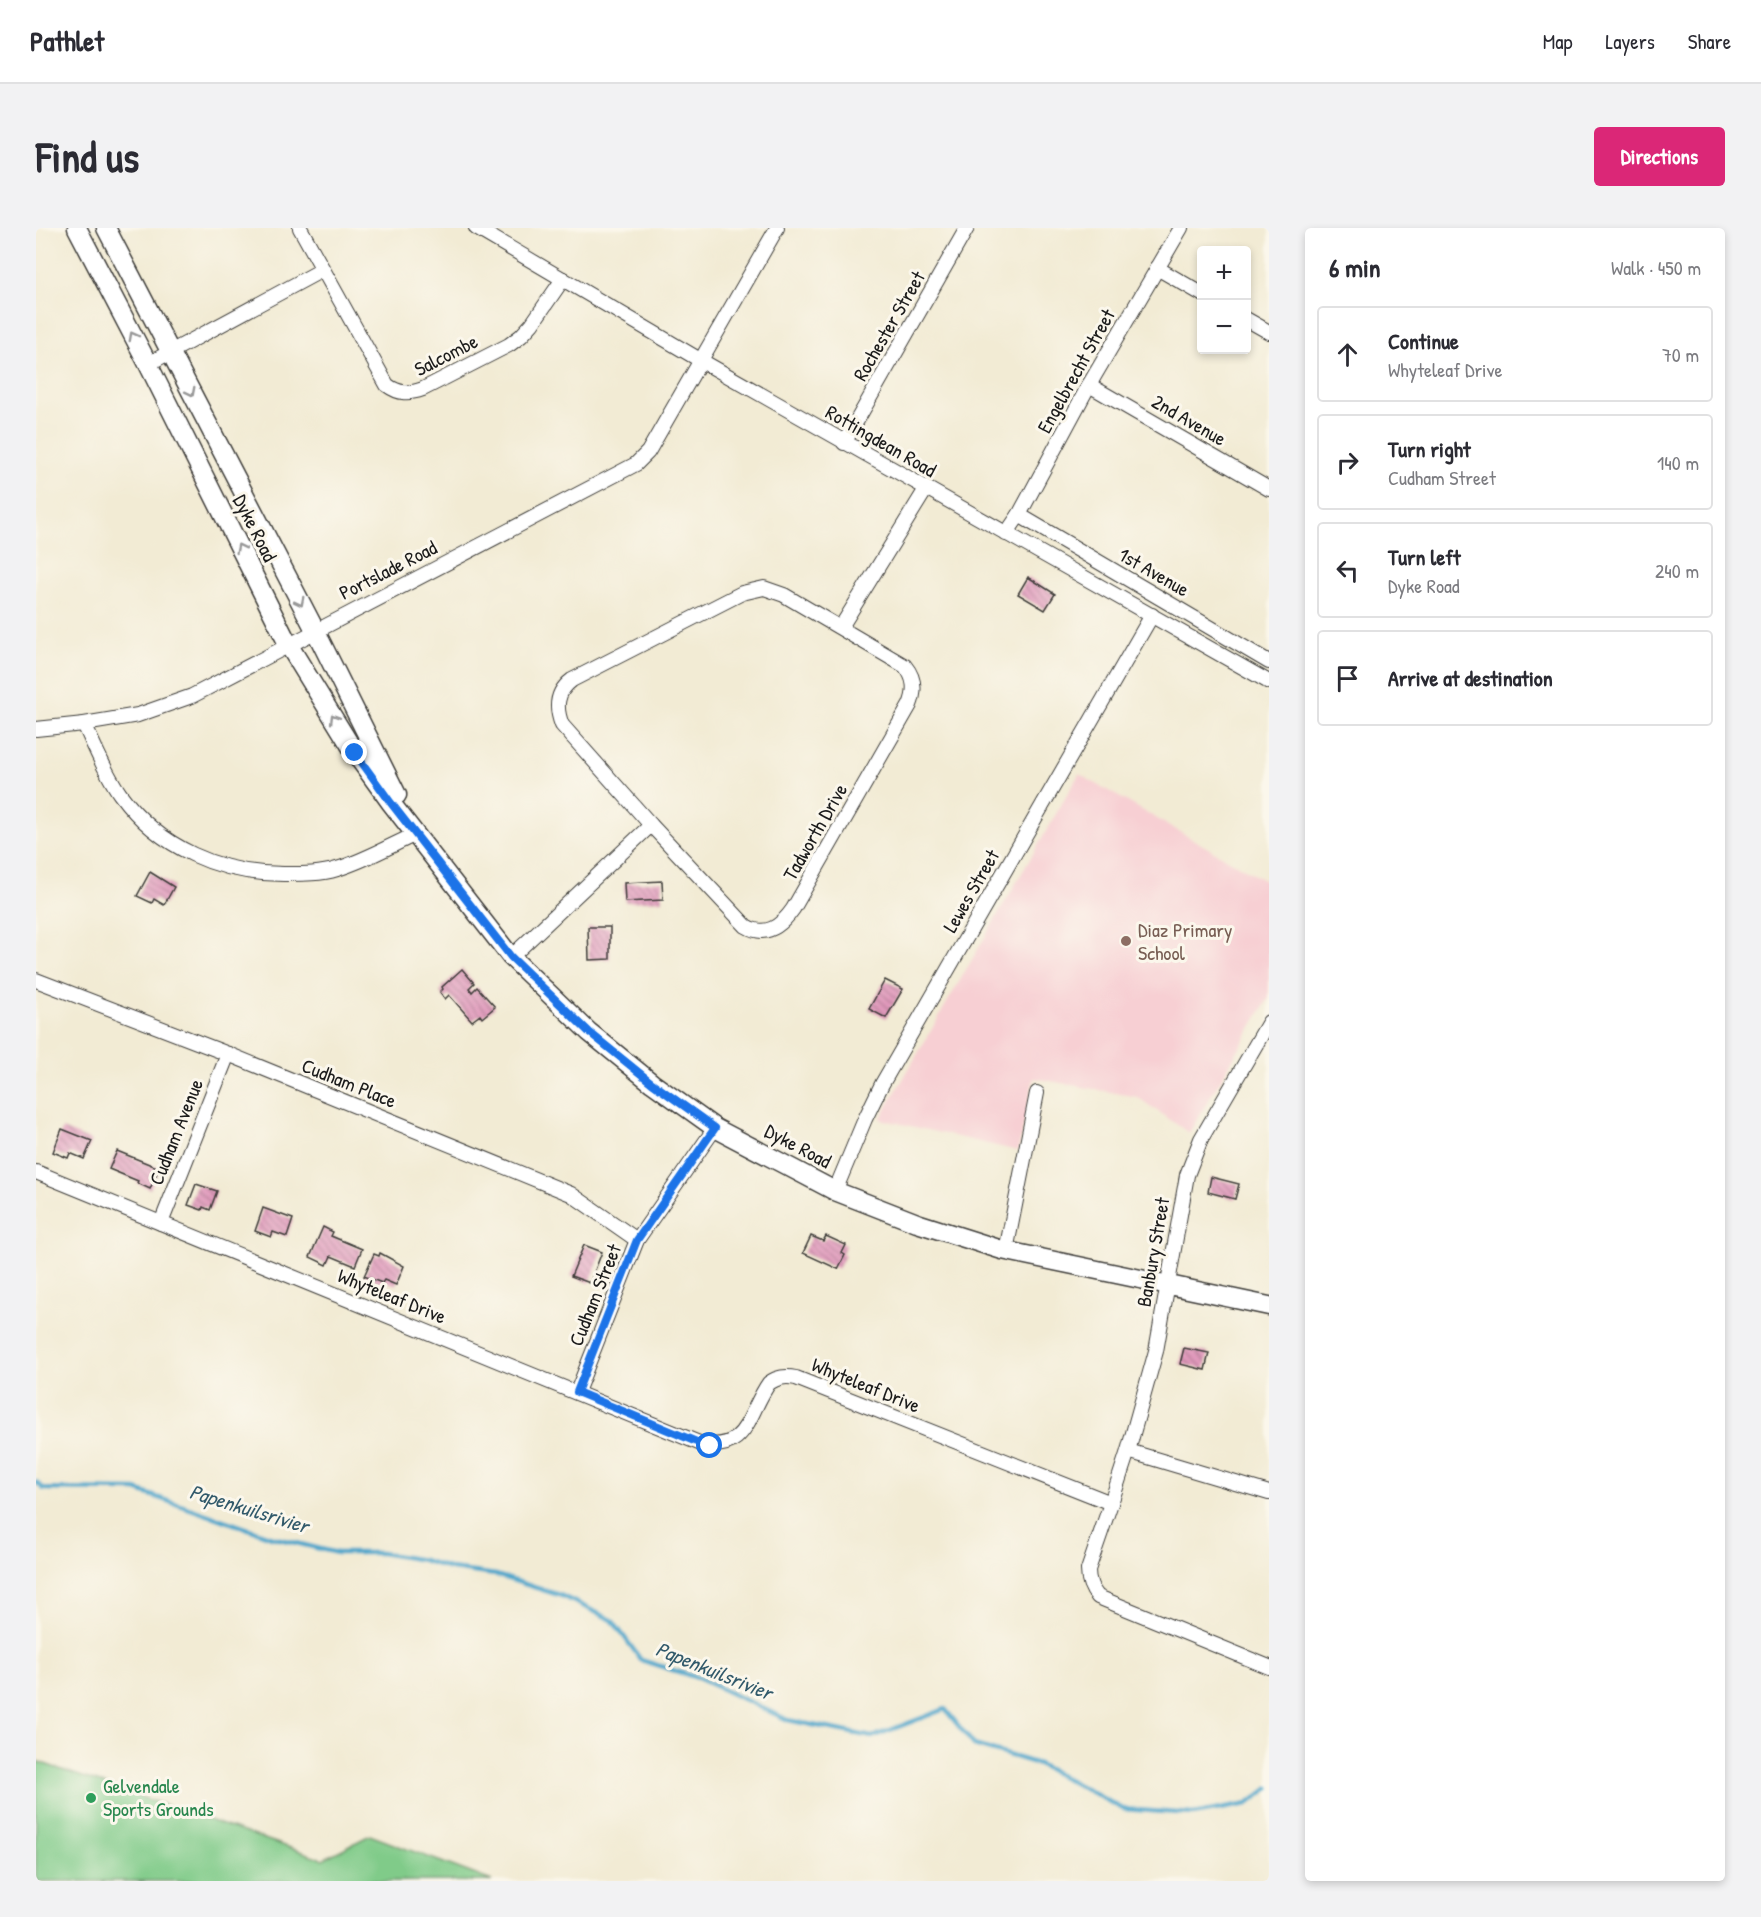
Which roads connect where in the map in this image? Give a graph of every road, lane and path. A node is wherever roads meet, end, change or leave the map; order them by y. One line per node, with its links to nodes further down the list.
1 (77, 228): 16 (street, Dyke Road, one-way to 1)
2 (106, 228): 14 (street, Dyke Road)
3 (300, 228): 9 (street, Salcombe)
4 (476, 228): 10 (street, Rottingdean Road)
5 (777, 228): 15 (street, Portslade Road)
6 (967, 228): 18 (street, Rochester Street)
7 (1181, 228): 8 (street, Engelbrecht Street)
8 (1157, 268): 11 (street); 17 (street, Engelbrecht Street)
9 (322, 270): 10 (street, Salcombe); 14 (street)
10 (563, 279): 15 (street, Rottingdean Road)
11 (1197, 291)
12 (1251, 323): 13 (street)
13 (1269, 332)
14 (171, 353): 16 (street); 25 (street, Dyke Road, one-way to 25)
15 (700, 360): 18 (street, Rottingdean Road); 25 (street, Portslade Road)
16 (148, 364): 26 (street, Dyke Road, one-way to 16)
17 (1089, 386): 20 (street, 2nd Avenue); 21 (street, Engelbrecht Street)
18 (844, 443): 19 (street, Rottingdean Road)
19 (926, 489): 22 (street, Rottingdean Road); 24 (street)
20 (1269, 489)
21 (1019, 515): 22 (street, Engelbrecht Street); 27 (street, 1st Avenue)
22 (1006, 534): 23 (street, Rottingdean Road)
23 (1152, 615): 28 (street, Rottingdean Road); 40 (street, Lewes Street)
24 (842, 627): 31 (street, Tadworth Drive); 31 (street, Tadworth Drive)
25 (315, 630): 26 (street, Portslade Road); 32 (street, Dyke Road)
26 (288, 644): 29 (street, Portslade Road); 32 (street, Dyke Road, one-way to 26)
27 (1269, 662)
28 (1269, 682)
29 (84, 724): 30 (street, Portslade Road); 32 (street)
30 (36, 729)
31 (651, 825): 33 (street)
32 (417, 834): 33 (street, Dyke Road)
33 (511, 957): 38 (street, Dyke Road)
34 (36, 980): 36 (street, Cudham Place)
35 (1269, 1022): 44 (street, Banbury Street)
36 (228, 1054): 41 (street, Cudham Avenue); 42 (street, Cudham Place)
37 (1037, 1093): 43 (street)
38 (715, 1128): 40 (street, Dyke Road); 42 (street, Cudham Street)
39 (36, 1172): 41 (street, Whyteleaf Drive)
40 (835, 1191): 43 (street, Dyke Road)
41 (161, 1223): 46 (street, Whyteleaf Drive)
42 (637, 1240): 46 (street, Cudham Street)
43 (1006, 1251): 44 (street, Dyke Road)
44 (1166, 1284): 45 (street, Dyke Road); 47 (street, Banbury Street)
45 (1269, 1306)
46 (577, 1392): 49 (street, Whyteleaf Drive)
47 (1128, 1451): 48 (street); 49 (street, Banbury Street)
48 (1269, 1493)
49 (1111, 1503): 50 (street)
50 (1269, 1667)

